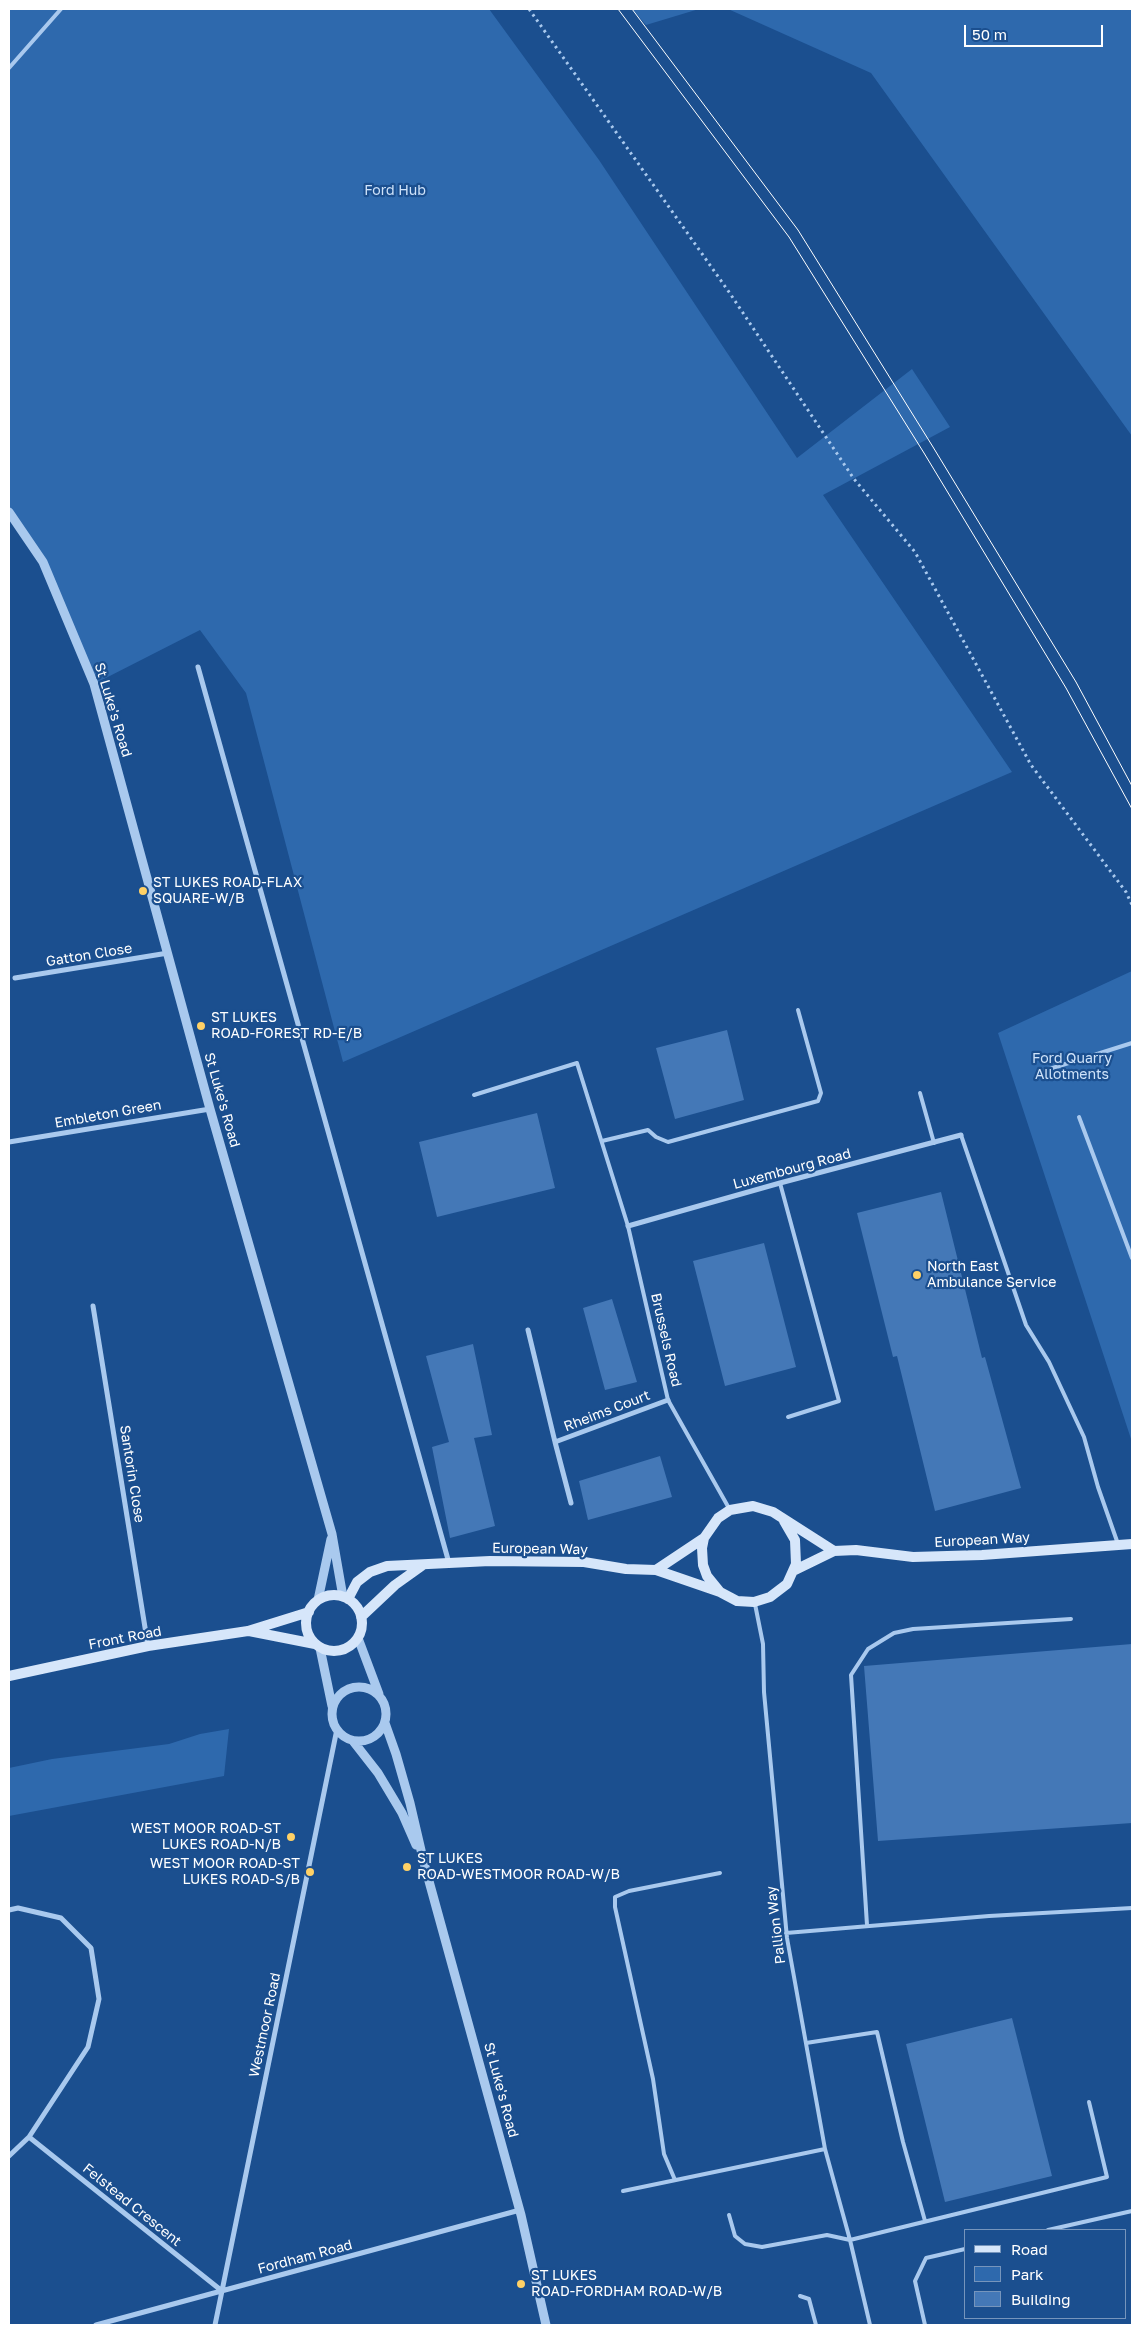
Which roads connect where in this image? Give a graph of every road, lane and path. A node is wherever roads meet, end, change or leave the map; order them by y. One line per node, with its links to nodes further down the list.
1 (61, 9): 3 (lane)
2 (529, 9): 6 (path)
3 (9, 68)
4 (9, 512): 7 (street, St Luke's Road)
5 (198, 667): 36 (street)
6 (1132, 905)
7 (168, 954): 8 (street, Gatton Close); 14 (street, St Luke's Road)
8 (14, 978)
9 (798, 1010): 17 (lane)
10 (1132, 1043): 11 (lane)
11 (1040, 1072)
12 (920, 1092): 19 (lane)
13 (474, 1095): 17 (lane, Brussels Road)
14 (210, 1109): 18 (street, Embleton Green); 31 (street, St Luke's Road)
15 (1079, 1117): 22 (lane)
16 (961, 1135): 19 (street, Luxembourg Road); 34 (lane)
17 (602, 1141): 21 (lane, Brussels Road)
18 (9, 1142)
19 (934, 1142): 20 (street, Luxembourg Road)
20 (780, 1183): 21 (street, Luxembourg Road); 26 (lane)
21 (628, 1226): 25 (lane, Brussels Road)
22 (1132, 1258)
23 (93, 1306): 49 (street, Santorin Close)
24 (528, 1330): 27 (street, Rheims Court)
25 (668, 1400): 27 (street, Rheims Court); 29 (lane, Brussels Road)
26 (788, 1417)
27 (555, 1442): 28 (street, Rheims Court)
28 (571, 1504)
29 (730, 1510): 30 (main road); 32 (main road)
30 (784, 1520): 35 (main road); 39 (main road)
31 (332, 1534): 41 (street, St Luke's Road); 42 (street, St Luke's Road)
32 (704, 1538): 38 (main road); 40 (main road)
33 (1132, 1544): 34 (main road, European Way)
34 (1119, 1546): 35 (main road, European Way)
35 (834, 1551): 39 (main road)
36 (449, 1563): 37 (main road, European Way); 38 (main road, European Way)
37 (423, 1565): 41 (main road, European Way); 45 (main road)
38 (656, 1570): 40 (main road, European Way)
39 (793, 1572): 43 (main road)
40 (720, 1592): 43 (main road)
41 (346, 1598): 42 (main road); 45 (main road)
42 (318, 1600): 44 (main road)
43 (754, 1602): 62 (lane, Pallion Way)
44 (309, 1612): 47 (main road); 50 (main road)
45 (362, 1617): 48 (main road)
46 (1072, 1619): 61 (lane)
47 (248, 1631): 49 (main road, Front Road); 50 (main road)
48 (358, 1638): 50 (main road); 52 (street)
49 (148, 1646): 51 (main road, Front Road)
50 (318, 1646): 53 (street)
51 (9, 1676)
52 (379, 1695): 53 (street); 54 (street)
53 (332, 1707): 55 (street)
54 (385, 1723): 56 (street); 57 (street, St Luke's Road)
55 (337, 1730): 56 (street); 77 (street, Westmoor Road)
56 (353, 1741): 57 (street, St Luke's Road)
57 (424, 1863): 70 (street, St Luke's Road)
58 (720, 1873): 68 (lane)
59 (1132, 1908): 61 (lane)
60 (9, 1910): 65 (street)
61 (867, 1925): 62 (lane)
62 (786, 1933): 63 (lane, Pallion Way)
63 (806, 2043): 66 (lane, Pallion Way); 73 (lane)
64 (1089, 2102): 73 (lane)
65 (29, 2137): 67 (street); 77 (street, Felstead Crescent)
66 (826, 2148): 68 (lane); 75 (lane, Pallion Way)
67 (9, 2156)
68 (676, 2180): 69 (lane)
69 (623, 2191)
70 (520, 2210): 77 (street, Fordham Road); 81 (street, St Luke's Road)
71 (1132, 2211): 74 (lane)
72 (729, 2215): 75 (lane)
73 (925, 2221): 75 (lane)
74 (1052, 2229)
75 (850, 2240): 83 (lane, Pallion Way)
76 (964, 2249): 84 (lane)
77 (222, 2291): 79 (street, Fordham Road); 80 (street, Westmoor Road)
78 (800, 2296): 82 (lane)
79 (96, 2325)
80 (215, 2325)
81 (546, 2325)
82 (816, 2325)
83 (870, 2325)
84 (925, 2325)

